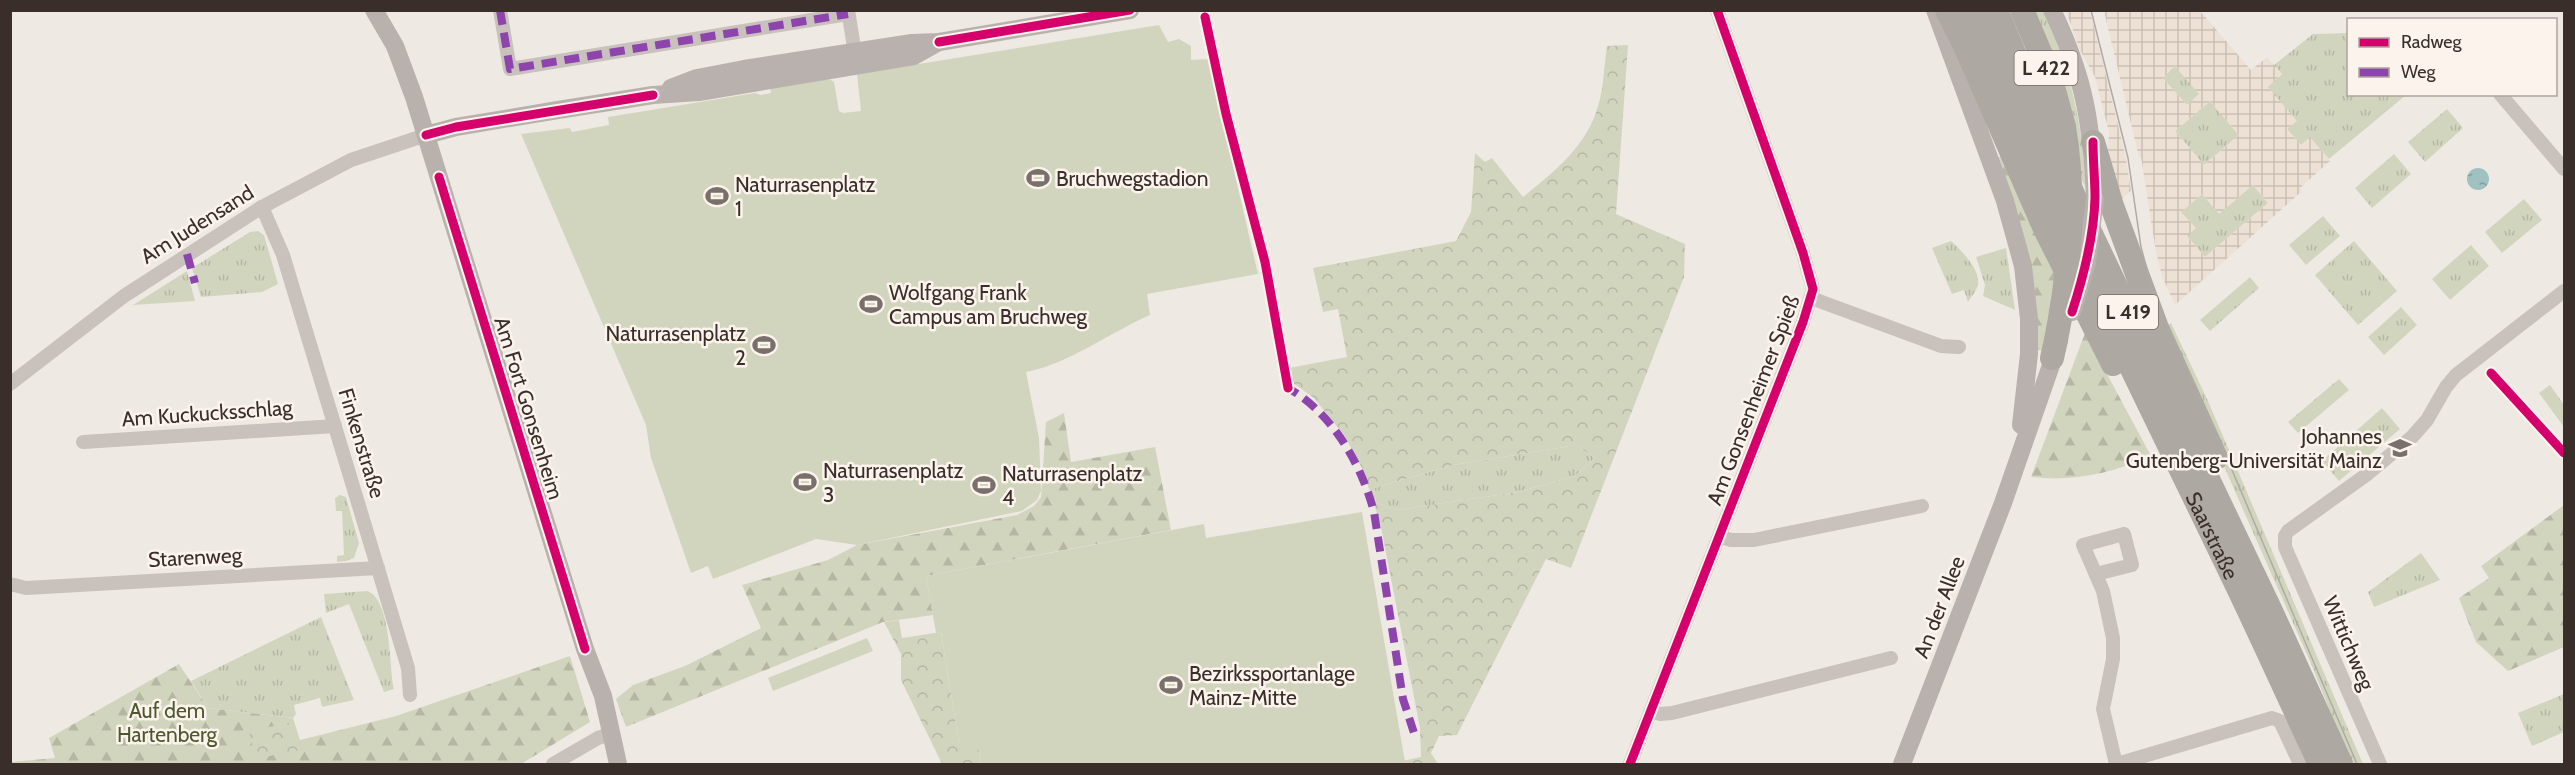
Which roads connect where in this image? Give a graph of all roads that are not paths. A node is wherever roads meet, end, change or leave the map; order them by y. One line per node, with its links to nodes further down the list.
1 (374, 10): 14 (street, Am Fort Gonsenheim)
2 (500, 10): 11 (street)
3 (1130, 10): 12 (street)
4 (1717, 10): 19 (street, Am Gonsenheimer Spieß)
5 (1935, 10): 26 (street, L 422)
6 (1947, 10): 23 (highway, L 419)
7 (1972, 10): 23 (highway, Saarstraße / L 419)
8 (1996, 10): 32 (highway, Saarstraße / L 419)
9 (2022, 10): 21 (highway, L 422, bridge)
10 (2052, 10): 15 (street)
11 (848, 12): 12 (street)
12 (855, 59): 14 (street)
13 (2502, 96): 16 (street)
14 (426, 135): 17 (street, Am Judensand); 36 (street, Am Fort Gonsenheim)
15 (2093, 142): 21 (street, L 422, bridge); 32 (highway)
16 (2565, 169)
17 (262, 207): 22 (street, Am Judensand); 24 (street, Finkenstraße)
18 (2565, 291): 45 (street, Wittichweg)
19 (1811, 298): 20 (street, Am Gonsenheimer Spieß); 28 (street, Am Gonsenheimer Spieß)
20 (1959, 347)
21 (2056, 347): 26 (street, L 422)
22 (10, 384)
23 (2153, 413): 43 (highway, Saarstraße / L 419)
24 (335, 426): 25 (street, Am Kuckucksschlag); 29 (street, Finkenstraße)
25 (82, 442)
26 (2014, 465): 40 (street, An der Allee / L 422)
27 (1922, 506): 28 (street, Am Gonsenheimer Spieß)
28 (1720, 537): 35 (street, Am Gonsenheimer Spieß)
29 (378, 568): 31 (street, Starenweg); 34 (street, Finkenstraße)
30 (2096, 574): 41 (street)
31 (12, 585)
32 (2270, 609): 44 (highway, Saarstraße / L 419)
33 (1891, 658): 35 (street)
34 (410, 695)
35 (1652, 711): 39 (street, Am Gonsenheimer Spieß)
36 (610, 734): 37 (street); 38 (street, Am Fort Gonsenheim)
37 (553, 765)
38 (618, 765)
39 (1630, 765)
40 (1902, 765)
41 (2116, 765): 42 (street)
42 (2301, 765)
43 (2319, 765)
44 (2341, 765)
45 (2380, 765)

